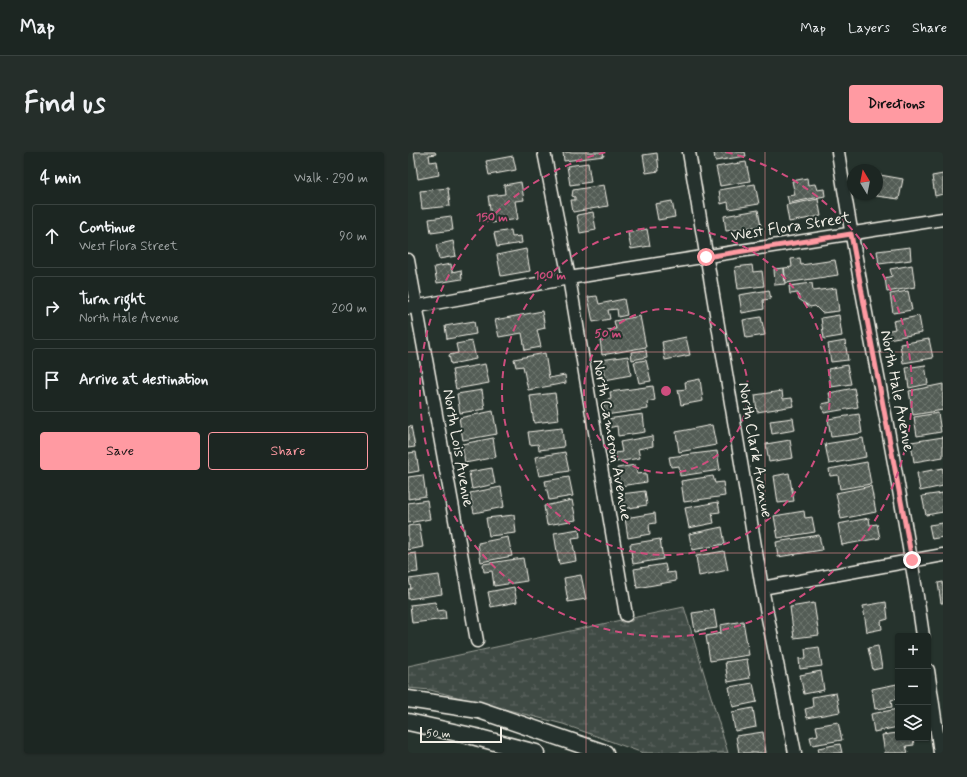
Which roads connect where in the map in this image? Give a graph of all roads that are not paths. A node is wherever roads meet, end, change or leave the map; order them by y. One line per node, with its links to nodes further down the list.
1 (544, 152): 8 (street, North Cameron Avenue)
2 (689, 152): 6 (street, North Clark Avenue)
3 (838, 152): 5 (street, North Hale Avenue)
4 (943, 219): 5 (street, West Flora Street)
5 (851, 234): 6 (street, West Flora Street); 11 (street, North Hale Avenue)
6 (706, 257): 8 (street, West Flora Street); 12 (street, North Clark Avenue)
7 (408, 260): 9 (street, North Lois Avenue)
8 (569, 278): 9 (street, West Flora Street); 13 (street, North Cameron Avenue)
9 (412, 307): 15 (street, North Lois Avenue)
10 (943, 555): 11 (street)
11 (912, 560): 12 (street); 14 (street, North Hale Avenue)
12 (762, 588): 22 (street, North Clark Avenue)
13 (626, 615)
14 (923, 633)
15 (477, 641)
16 (931, 690): 19 (street)
17 (408, 698): 21 (main road)
18 (408, 722): 20 (main road)
19 (940, 749)
20 (536, 753)
21 (605, 753)
22 (795, 753)

